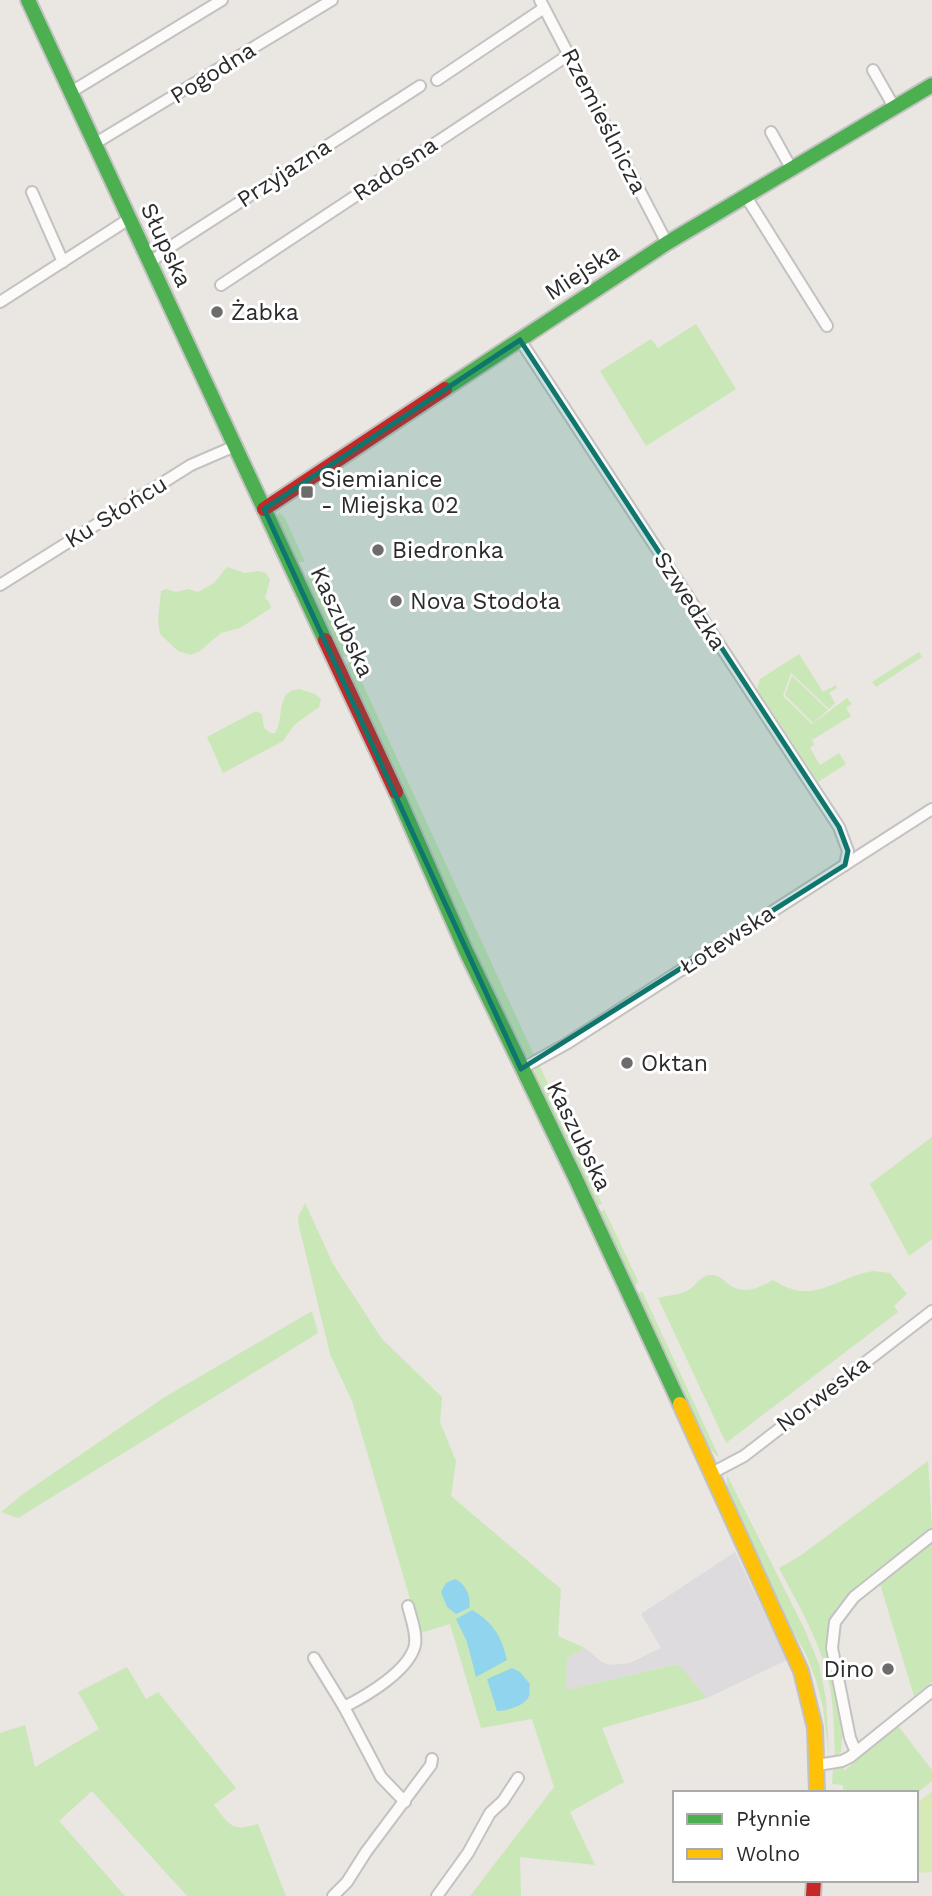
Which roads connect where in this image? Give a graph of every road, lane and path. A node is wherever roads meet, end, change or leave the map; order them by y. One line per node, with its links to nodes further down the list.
1 (28, 0): 10 (main road, Słupska)
2 (222, 0): 10 (street)
3 (332, 0): 13 (street, Pogodna)
4 (542, 4): 5 (street, Rzemieślnicza); 7 (street)
5 (570, 54): 18 (street, Rzemieślnicza); 21 (street, Radosna)
6 (873, 70): 11 (street)
7 (437, 80)
8 (932, 85): 11 (main road, Miejska)
9 (420, 86): 20 (street, Przyjazna)
10 (71, 92): 13 (main road, Słupska)
11 (894, 107): 14 (main road, Miejska)
12 (771, 132): 14 (street)
13 (94, 144): 17 (main road, Słupska)
14 (790, 169): 16 (main road, Miejska)
15 (32, 191): 19 (street)
16 (745, 195): 18 (main road, Miejska); 23 (street)
17 (130, 219): 19 (street); 20 (main road, Słupska)
18 (667, 243): 24 (main road, Miejska)
19 (62, 262): 22 (street)
20 (150, 263): 25 (main road, Słupska)
21 (221, 285)
22 (0, 302)
23 (827, 326)
24 (520, 340): 26 (main road, Miejska); 29 (street, Szwedzka)
25 (235, 446): 26 (main road, Słupska); 27 (street, Ku Słońcu)
26 (264, 509): 30 (main road, Kaszubska)
27 (0, 584)
28 (932, 809): 29 (street, Łotewska)
29 (845, 865): 30 (street, Łotewska)
30 (521, 1069): 32 (main road, Kaszubska)
31 (932, 1311): 32 (street, Norweska)
32 (712, 1473): 40 (main road, Kaszubska)
33 (932, 1535): 38 (street)
34 (408, 1606): 37 (street)
35 (314, 1658): 37 (street)
36 (932, 1691): 38 (street)
37 (344, 1707): 43 (street)
38 (856, 1752): 40 (street)
39 (432, 1759): 43 (street)
40 (818, 1765): 42 (main road, Kaszubska)
41 (518, 1778): 45 (street)
42 (817, 1791)
43 (405, 1802): 44 (street)
44 (333, 1896)
45 (437, 1896)

